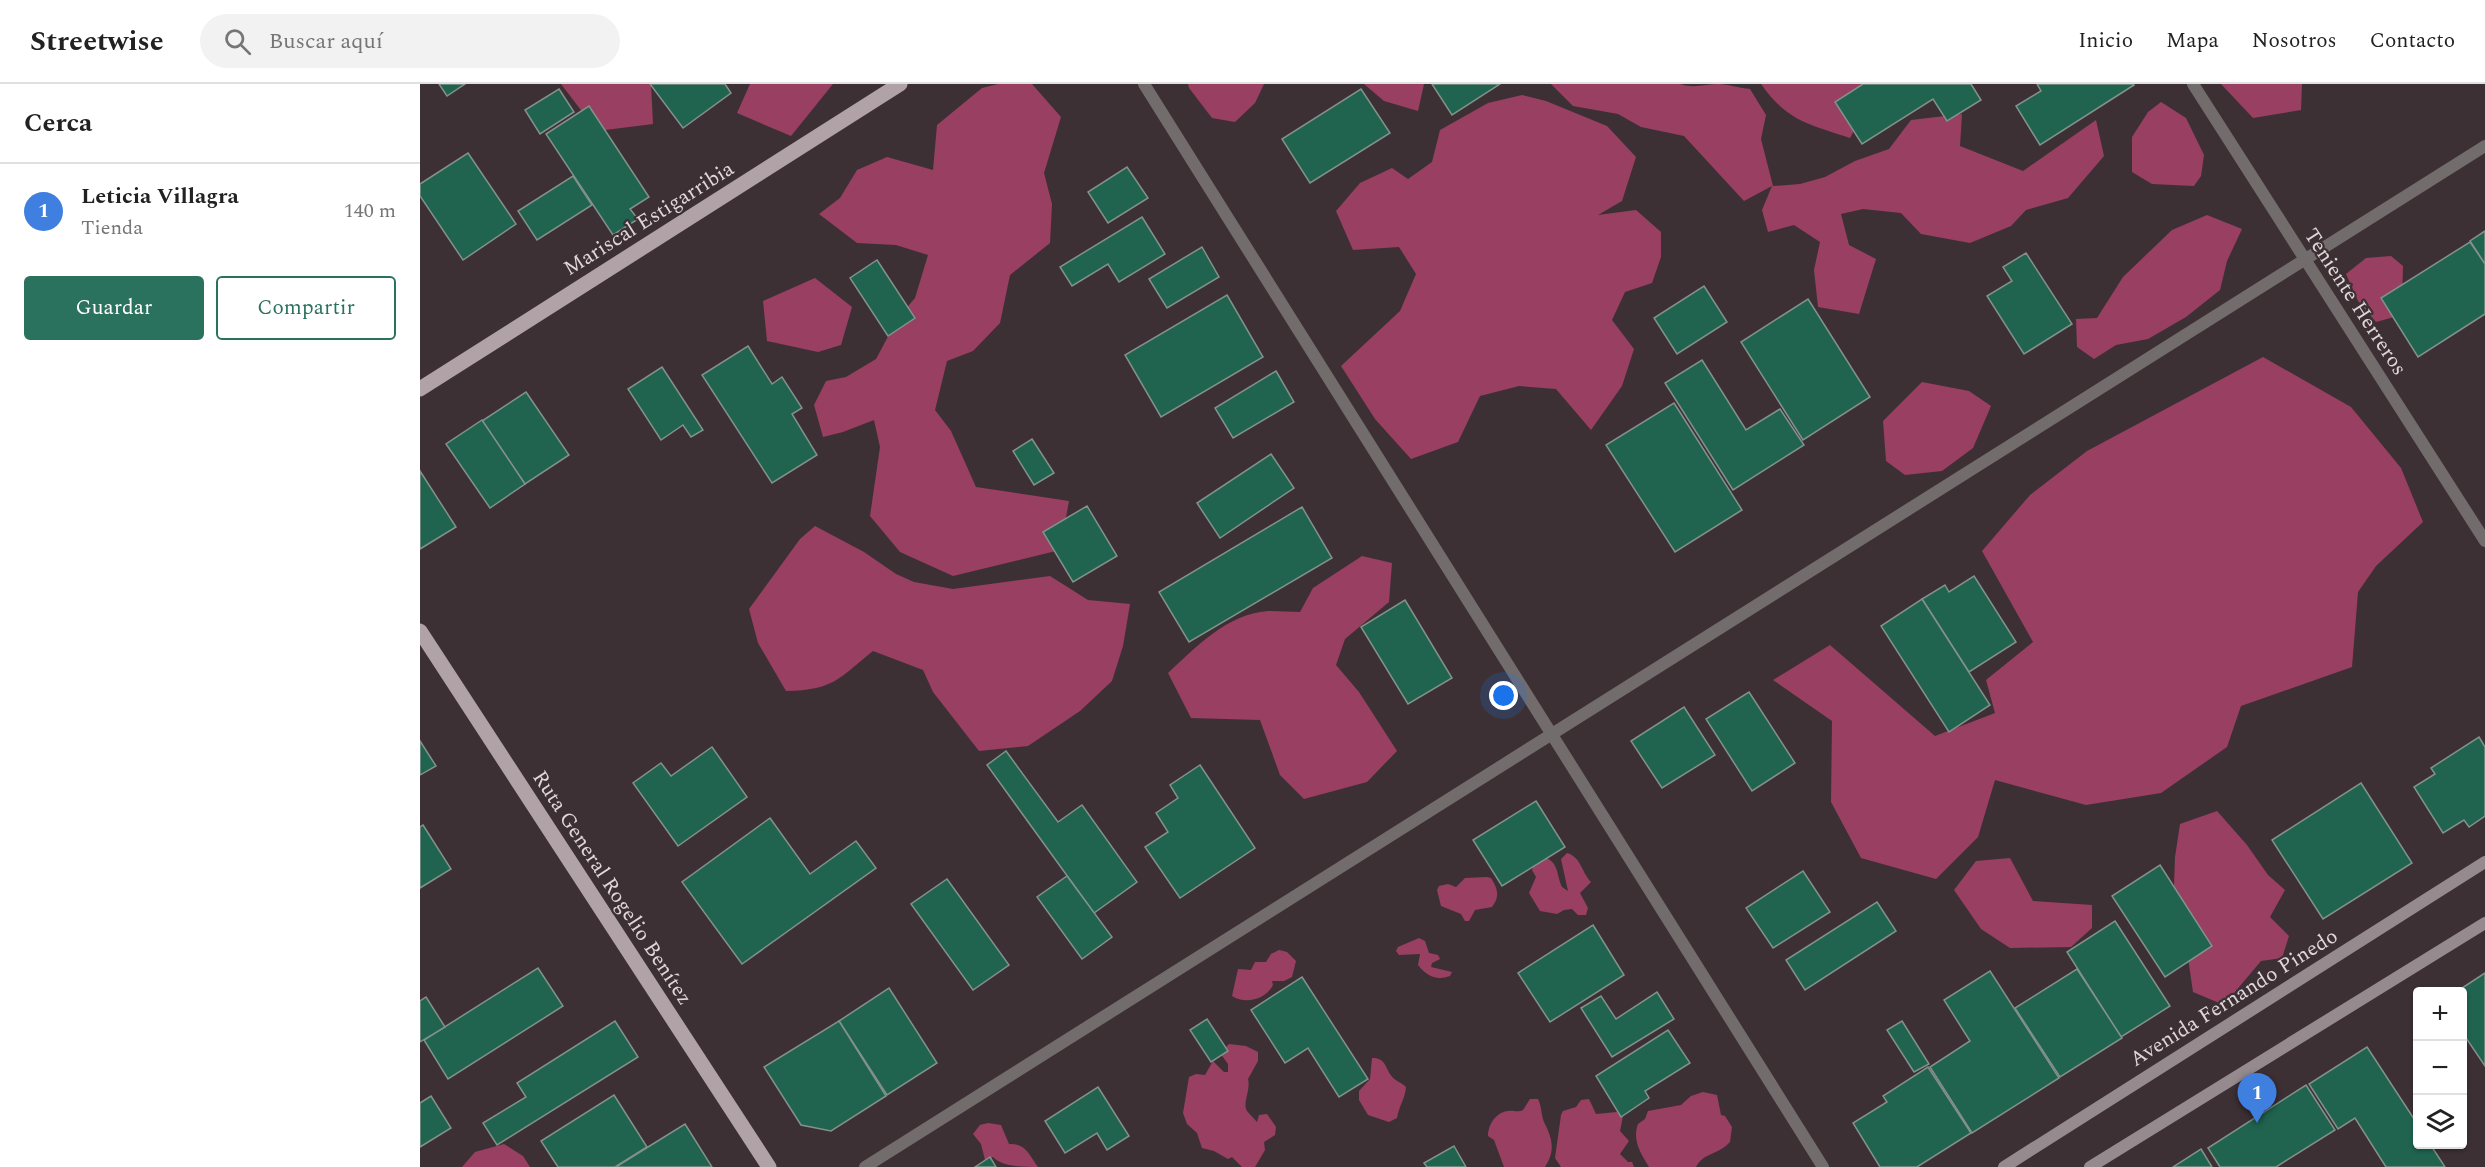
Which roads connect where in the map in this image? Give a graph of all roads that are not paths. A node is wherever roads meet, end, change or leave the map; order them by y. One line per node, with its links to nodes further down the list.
1 (900, 84): 6 (main road, Mariscal Estigarribia)
2 (1144, 84): 9 (street)
3 (2193, 84): 5 (street, Teniente Herreros)
4 (2485, 146): 5 (street)
5 (2305, 259): 7 (street, Teniente Herreros); 9 (street)
6 (420, 389)
7 (2485, 542)
8 (420, 631): 12 (main road, Ruta General Rogelio Benítez)
9 (1553, 733): 13 (street); 14 (street)
10 (2485, 862): 15 (street, Avenida Fernando Pinedo)
11 (2485, 922): 16 (street)
12 (769, 1167)
13 (865, 1167)
14 (1823, 1167)
15 (2004, 1167)
16 (2090, 1167)

